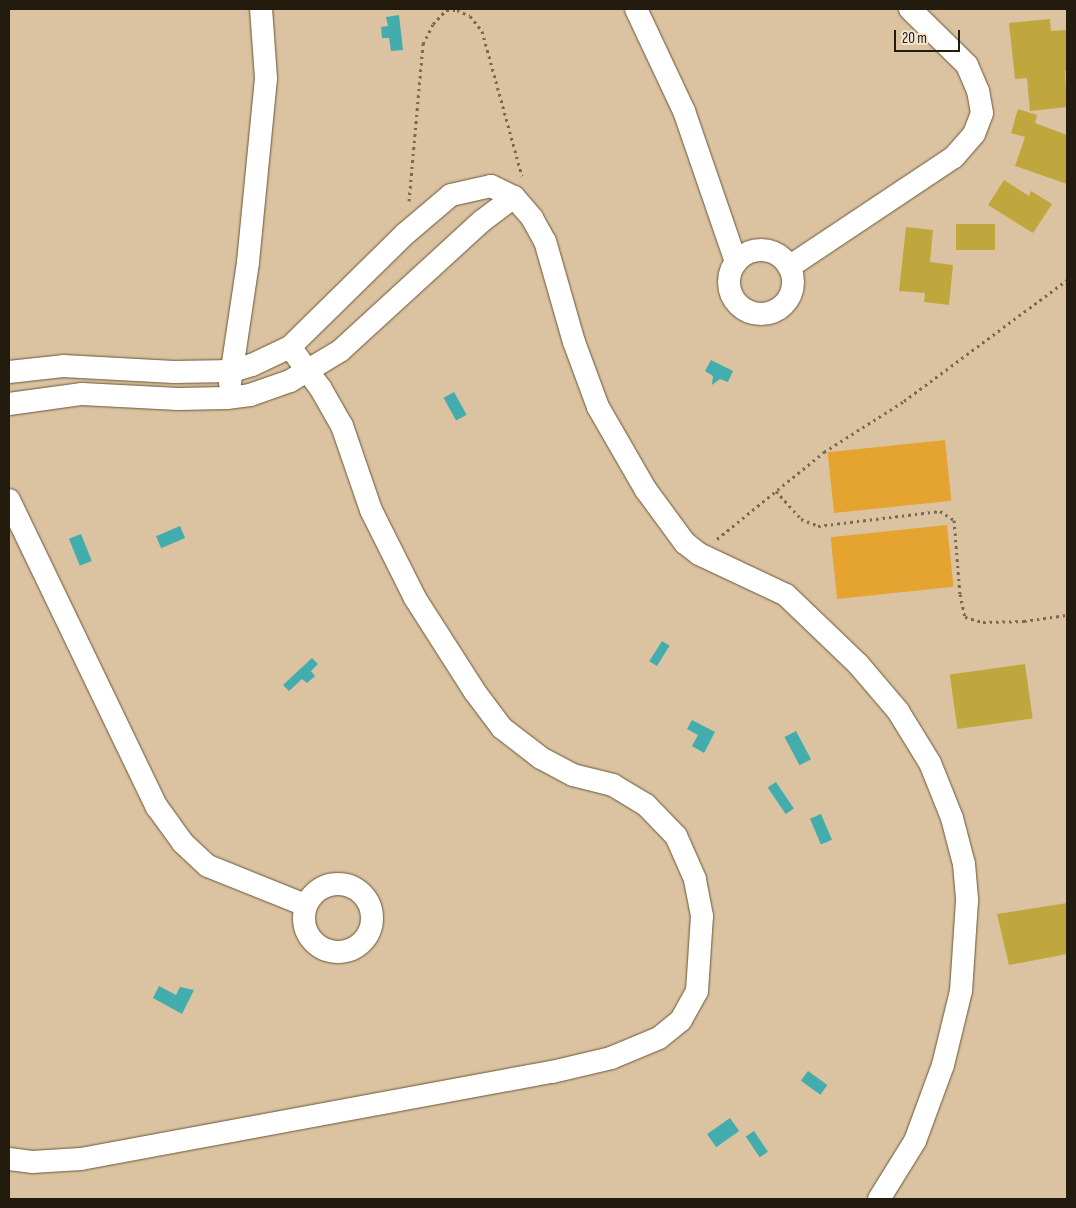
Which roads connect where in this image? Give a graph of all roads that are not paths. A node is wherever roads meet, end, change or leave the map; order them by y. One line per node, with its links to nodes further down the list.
1 (260, 9): 8 (street)
2 (636, 9): 5 (street)
3 (910, 9): 6 (street)
4 (519, 190): 7 (street); 10 (street); 16 (street)
5 (736, 262): 6 (street); 6 (street)
6 (789, 267)
7 (290, 347): 8 (street); 10 (street)
8 (232, 371): 9 (street); 11 (street)
9 (9, 372)
10 (308, 372): 11 (street); 15 (street)
11 (227, 398): 12 (street)
12 (9, 404)
13 (9, 500): 14 (street)
14 (305, 905)
15 (9, 1159)
16 (878, 1199)

